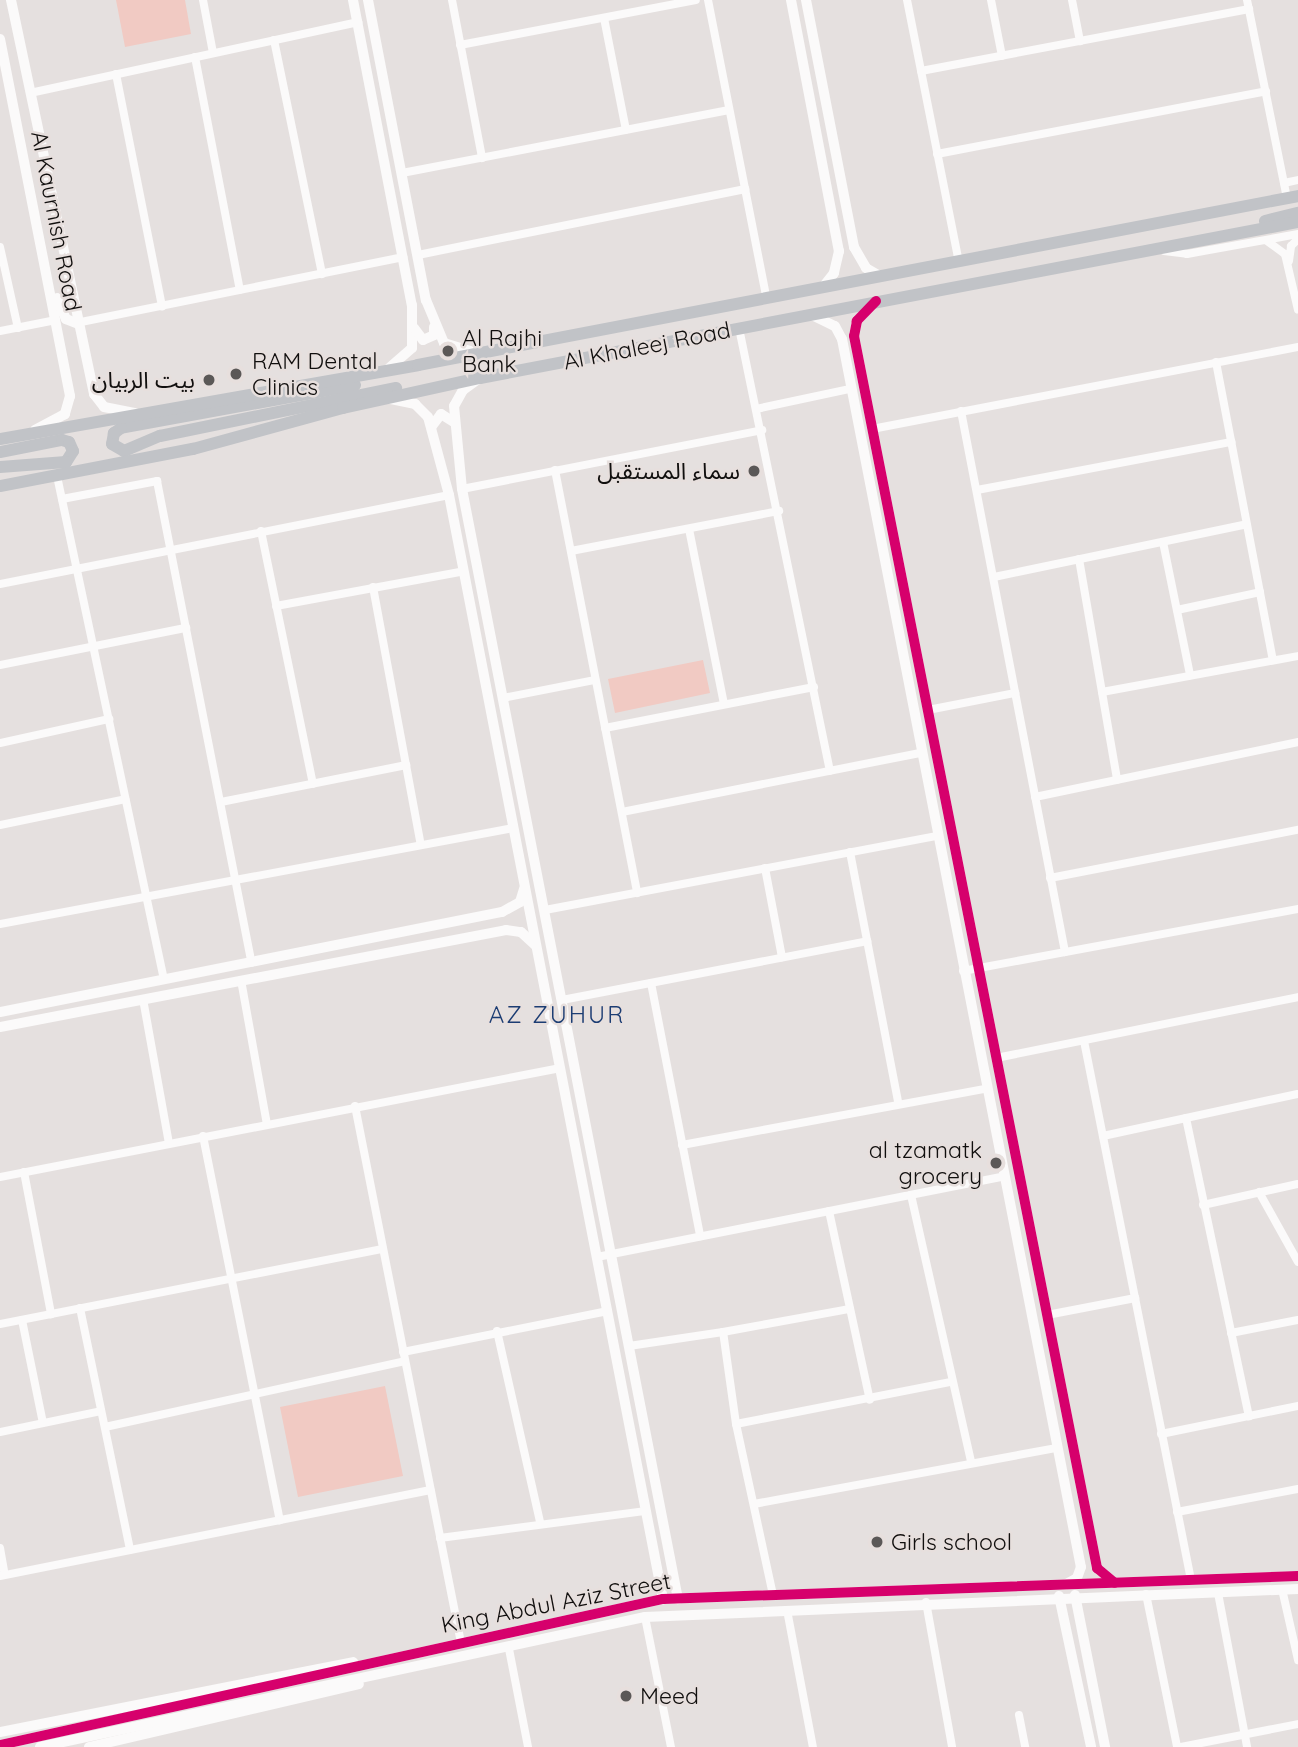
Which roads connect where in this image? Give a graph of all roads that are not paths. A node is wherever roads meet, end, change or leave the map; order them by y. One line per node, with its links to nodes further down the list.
1 (202, 0): 20 (street)
2 (353, 0): 15 (street)
3 (368, 0): 31 (street)
4 (452, 0): 19 (street)
5 (696, 0): 14 (street)
6 (708, 0): 27 (street)
7 (791, 0): 50 (street)
8 (806, 0): 49 (street)
9 (907, 0): 23 (street)
10 (991, 0): 21 (street)
11 (1072, 0): 18 (street)
12 (11, 4): 26 (street, Al Kaurnish Road)
13 (1248, 4): 18 (street); 25 (street)
14 (604, 18): 19 (street); 28 (street)
15 (358, 22): 17 (street); 44 (street)
16 (0, 39): 45 (street, Al Kaurnish Road)
17 (275, 40): 20 (street); 48 (street)
18 (1080, 41): 21 (street)
19 (460, 45): 30 (street)
20 (213, 53): 22 (street)
21 (1002, 56): 23 (street)
22 (195, 57): 24 (street); 51 (street)
23 (921, 71): 29 (street)
24 (116, 74): 26 (street); 54 (street)
25 (1266, 91): 29 (street); 33 (street)
26 (30, 93): 59 (street, Al Kaurnish Road)
27 (729, 110): 28 (street); 34 (street)
28 (626, 130): 30 (street)
29 (937, 154): 46 (street)
30 (481, 158): 31 (street)
31 (402, 173): 43 (street)
32 (1298, 180): 33 (street)
33 (1284, 183): 35 (street)
34 (745, 189): 43 (street); 52 (street)
35 (1294, 197): 46 (main road, Al Khaleej Road)
36 (1298, 213): 38 (main road)
37 (1298, 222): 38 (main road, Al Khaleej Road)
38 (1239, 233): 42 (main road, Al Khaleej Road)
39 (1298, 236): 40 (street); 47 (street)
40 (1256, 241): 42 (street); 47 (street)
41 (0, 247): 61 (street)
42 (1144, 249): 53 (main road, Al Khaleej Road)
43 (418, 255): 58 (street)
44 (403, 257): 48 (street); 60 (street)
45 (45, 262): 57 (street, Al Kaurnish Road); 59 (street)
46 (958, 262): 49 (main road, Al Khaleej Road)
47 (1289, 264): 55 (street)
48 (322, 274): 51 (street)
49 (880, 276): 50 (main road, Al Khaleej Road)
50 (824, 286): 52 (main road, Al Khaleej Road)
51 (240, 290): 54 (street)
52 (766, 297): 65 (main road, Al Khaleej Road)
53 (876, 302): 56 (main road, Al Khaleej Road); 70 (street)
54 (162, 306): 59 (street)
55 (1298, 310)
56 (809, 314): 62 (main road, Al Khaleej Road); 68 (street)
57 (56, 320): 61 (street); 82 (street, Al Kaurnish Road)
58 (433, 321): 60 (street); 65 (street)
59 (76, 323): 77 (street, Al Kaurnish Road)
60 (413, 325): 69 (street)
61 (18, 328): 63 (street)
62 (739, 328): 71 (main road, Al Khaleej Road); 75 (street)
63 (0, 331)
64 (1298, 347): 66 (street)
65 (481, 353): 67 (main road, Al Khaleej Road)
66 (1216, 362): 76 (street); 84 (street)
67 (418, 365): 69 (main road, Al Khaleej Road); 72 (main road)
68 (846, 370): 70 (street); 73 (street)
69 (383, 372): 77 (main road, Al Khaleej Road)
70 (862, 376): 80 (street)
71 (480, 378): 72 (main road, Al Khaleej Road); 78 (street)
72 (453, 384): 74 (main road, Al Khaleej Road)
73 (849, 389): 75 (street); 127 (street)
74 (385, 399): 79 (street); 88 (main road, Al Khaleej Road)
75 (756, 409): 81 (street)
76 (961, 411): 80 (street); 91 (street)
77 (135, 413): 82 (main road, Al Khaleej Road)
78 (454, 422): 79 (street); 90 (street)
79 (432, 426): 92 (street)
80 (872, 429): 122 (street)
81 (762, 430): 87 (street); 94 (street)
82 (29, 433): 83 (main road, Al Khaleej Road)
83 (0, 439)
84 (1232, 442): 91 (street); 95 (street)
85 (0, 452): 86 (main road)
86 (0, 467)
87 (555, 470): 90 (street); 100 (street)
88 (57, 476): 89 (main road, Al Khaleej Road); 93 (street)
89 (0, 486)
90 (463, 489): 120 (street)
91 (977, 490): 104 (street)
92 (449, 495): 97 (street); 103 (street)
93 (62, 499): 99 (street); 102 (street)
94 (779, 511): 96 (street); 117 (street)
95 (1247, 524): 98 (street); 107 (street)
96 (689, 529): 100 (street); 121 (street)
97 (261, 531): 99 (street); 108 (street)
98 (1163, 541): 101 (street); 109 (street)
99 (171, 549): 102 (street); 110 (street)
100 (571, 551): 116 (street)
101 (1079, 559): 104 (street); 118 (street)
102 (75, 570): 105 (street); 111 (street)
103 (464, 571): 106 (street); 137 (street)
104 (994, 577): 119 (street)
105 (0, 583)
106 (373, 587): 108 (street); 128 (street)
107 (1260, 592): 109 (street); 113 (street)
108 (276, 606): 131 (street)
109 (1177, 610): 115 (street)
110 (186, 628): 111 (street); 134 (street)
111 (90, 647): 114 (street); 123 (street)
112 (1298, 656): 113 (street)
113 (1273, 660): 115 (street)
114 (0, 665)
115 (1191, 676): 118 (street)
116 (595, 680): 120 (street); 124 (street)
117 (814, 687): 121 (street); 129 (street)
118 (1102, 692): 130 (street)
119 (1016, 693): 122 (street); 132 (street)
120 (503, 698): 145 (street)
121 (724, 705): 124 (street)
122 (928, 710): 159 (street)
123 (109, 719): 126 (street); 133 (street)
124 (605, 728): 135 (street)
125 (1298, 742): 130 (street)
126 (0, 743)
127 (921, 753): 129 (street); 139 (street)
128 (406, 765): 131 (street); 140 (street)
129 (830, 771): 135 (street)
130 (1117, 780): 132 (street)
131 (313, 784): 134 (street)
132 (1035, 797): 143 (street)
133 (125, 799): 136 (street); 148 (street)
134 (221, 802): 144 (street)
135 (622, 812): 147 (street)
136 (0, 825)
137 (513, 828): 140 (street); 145 (street); 146 (street)
138 (1298, 830): 143 (street)
139 (937, 836): 141 (street); 160 (street)
140 (421, 845): 144 (street)
141 (850, 852): 142 (street); 154 (street)
142 (765, 868): 147 (street); 157 (street)
143 (1050, 878): 156 (street)
144 (235, 880): 148 (street); 158 (street)
145 (539, 882): 150 (street)
146 (525, 887): 151 (street); 155 (street)
147 (637, 892): 150 (street)
148 (146, 897): 152 (street); 161 (street)
149 (1298, 909): 156 (street)
150 (545, 910): 166 (street)
151 (502, 912): 153 (street); 158 (street)
152 (0, 924)
153 (506, 930): 155 (street); 162 (street)
154 (867, 941): 157 (street); 174 (street)
155 (537, 947): 171 (street)
156 (1065, 952): 159 (street)
157 (782, 957): 163 (street)
158 (252, 963): 161 (street)
159 (979, 968): 160 (street); 170 (street)
160 (963, 971): 172 (street)
161 (164, 980): 167 (street)
162 (241, 980): 165 (street); 177 (street)
163 (651, 983): 166 (street); 181 (street)
164 (1298, 997): 169 (street)
165 (143, 999): 168 (street); 180 (street)
166 (562, 1000): 192 (street)
167 (0, 1012)
168 (0, 1027)
169 (1084, 1041): 170 (street); 179 (street)
170 (996, 1058): 201 (street)
171 (560, 1068): 175 (street); 193 (street)
172 (985, 1089): 174 (street); 184 (street)
173 (1298, 1094): 176 (street)
174 (898, 1102): 181 (street)
175 (355, 1106): 177 (street); 191 (street)
176 (1186, 1118): 179 (street); 188 (street)
177 (267, 1124): 178 (street)
178 (203, 1136): 180 (street); 195 (street)
179 (1103, 1136): 196 (street)
180 (169, 1143): 182 (street)
181 (682, 1145): 190 (street)
182 (24, 1172): 183 (street); 200 (street)
183 (0, 1177)
184 (1002, 1177): 187 (street); 222 (street)
185 (1298, 1184): 186 (street)
186 (1259, 1192): 188 (street); 194 (street)
187 (911, 1195): 189 (street); 211 (street)
188 (1203, 1205): 207 (street)
189 (829, 1211): 190 (street); 198 (street)
190 (700, 1236): 192 (street)
191 (383, 1249): 195 (street); 209 (street)
192 (612, 1254): 193 (street); 208 (street)
193 (597, 1257): 199 (street)
194 (1298, 1262)
195 (231, 1279): 197 (street); 212 (street)
196 (1135, 1298): 201 (street); 221 (street)
197 (80, 1308): 200 (street); 215 (street)
198 (850, 1309): 206 (street); 213 (street)
199 (608, 1311): 205 (street); 227 (street)
200 (51, 1314): 202 (street)
201 (1047, 1315): 237 (street)
202 (22, 1320): 204 (street); 217 (street)
203 (1298, 1320): 207 (street)
204 (0, 1324)
205 (497, 1331): 209 (street); 230 (street)
206 (723, 1332): 208 (street); 218 (street)
207 (1231, 1333): 216 (street)
208 (629, 1346): 247 (street)
209 (404, 1352): 210 (street)
210 (405, 1362): 212 (street); 225 (street)
211 (951, 1382): 213 (street); 223 (street)
212 (254, 1395): 219 (street); 229 (street)
213 (870, 1400): 218 (street)
214 (1298, 1406): 216 (street)
215 (101, 1411): 217 (street); 219 (street)
216 (1249, 1416): 221 (street)
217 (43, 1423): 220 (street)
218 (736, 1424): 226 (street)
219 (105, 1427): 233 (street)
220 (0, 1432)
221 (1161, 1434): 228 (street)
222 (1057, 1448): 223 (street); 238 (street)
223 (971, 1461): 226 (street)
224 (1298, 1489): 228 (street)
225 (430, 1490): 229 (street); 231 (street)
226 (754, 1504): 243 (street)
227 (646, 1511): 230 (street); 246 (street)
228 (1177, 1512): 236 (street)
229 (279, 1520): 233 (street)
230 (540, 1522): 231 (street)
231 (440, 1538): 251 (street)
232 (0, 1548): 234 (street)
233 (130, 1550): 234 (street)
234 (3, 1576)
235 (1298, 1576): 236 (street, King Abdul Aziz Street)
236 (1191, 1580): 237 (street, King Abdul Aziz Street)
237 (1115, 1583): 238 (street, King Abdul Aziz Street)
238 (1066, 1584): 243 (street, King Abdul Aziz Street)
239 (1282, 1589): 240 (street, King Abdul Aziz Street); 241 (street, King Abdul Aziz Street); 254 (street)
240 (1298, 1589)
241 (1218, 1592): 242 (street, King Abdul Aziz Street); 259 (street)
242 (1146, 1594): 244 (street, King Abdul Aziz Street); 270 (street)
243 (773, 1595): 247 (street, King Abdul Aziz Street)
244 (1075, 1595): 245 (street, King Abdul Aziz Street); 269 (street)
245 (1059, 1596): 248 (street, King Abdul Aziz Street); 268 (street)
246 (663, 1599): 247 (street, King Abdul Aziz Street); 251 (street, King Abdul Aziz Street)
247 (678, 1599)
248 (926, 1602): 249 (street, King Abdul Aziz Street); 266 (street)
249 (787, 1610): 250 (street, King Abdul Aziz Street); 265 (street)
250 (645, 1617): 252 (street, King Abdul Aziz Street); 264 (street)
251 (461, 1643): 253 (street, King Abdul Aziz Street)
252 (509, 1649): 255 (street, King Abdul Aziz Street); 263 (street)
253 (376, 1660): 258 (street, King Abdul Aziz Street); 260 (street, King Abdul Aziz Street)
254 (1298, 1660)
255 (379, 1676): 261 (street, King Abdul Aziz Street); 262 (street, King Abdul Aziz Street)
256 (1019, 1715): 267 (street)
257 (1298, 1724): 259 (street)
258 (0, 1732)
259 (1245, 1734): 270 (street); 271 (street)
260 (0, 1745)
261 (40, 1747)
262 (89, 1747)
263 (528, 1747)
264 (671, 1747)
265 (813, 1747)
266 (952, 1747)
267 (1025, 1747)
268 (1091, 1747)
269 (1105, 1747)
270 (1179, 1747)
271 (1247, 1747)

